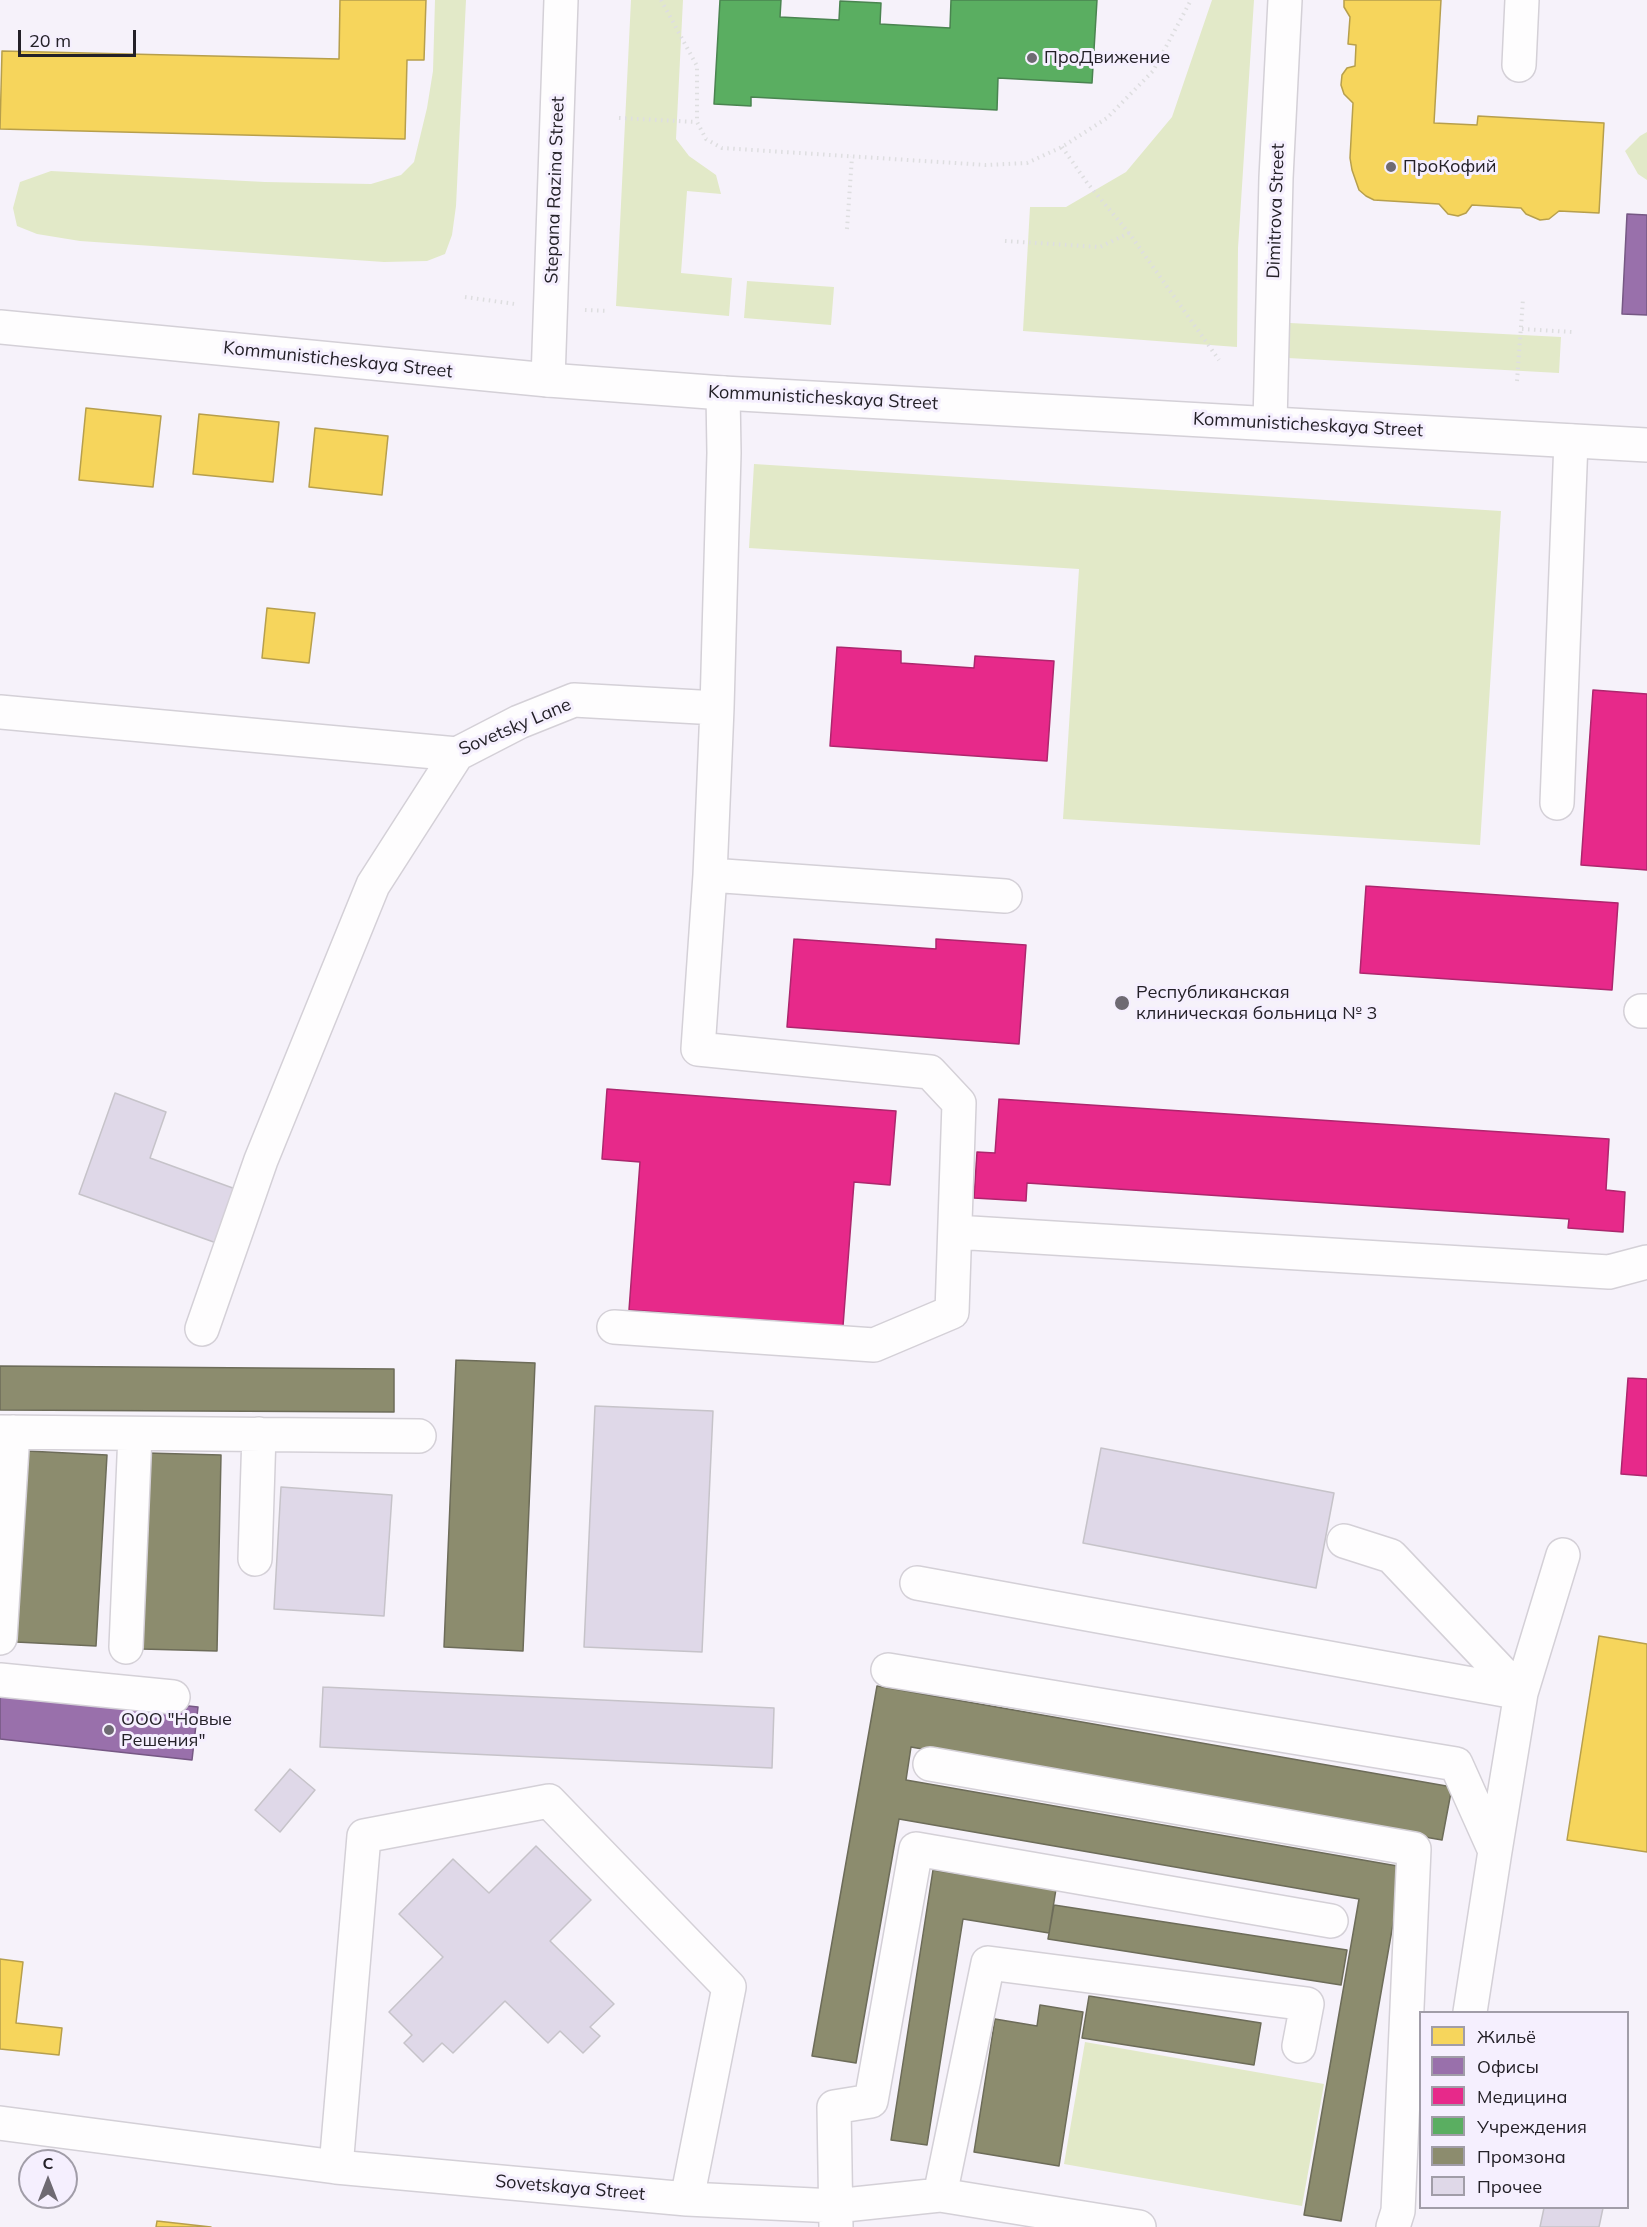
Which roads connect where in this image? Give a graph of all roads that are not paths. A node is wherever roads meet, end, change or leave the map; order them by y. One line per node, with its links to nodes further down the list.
1 (561, 0): 6 (street, Stepana Razina Street)
2 (1286, 0): 8 (street, Dimitrova Street)
3 (1522, 0): 4 (street)
4 (1519, 65)
5 (0, 327): 6 (street, Kommunisticheskaya Street)
6 (548, 380): 7 (street, Kommunisticheskaya Street)
7 (723, 393): 8 (street, Kommunisticheskaya Street); 11 (street)
8 (1270, 423): 9 (street, Kommunisticheskaya Street)
9 (1570, 441): 10 (street, Kommunisticheskaya Street); 14 (street)
10 (1647, 445)
11 (717, 708): 13 (street, Sovetsky Lane); 15 (street)
12 (0, 712): 13 (street, Sovetsky Lane)
13 (457, 754): 20 (street)
14 (1557, 803)
15 (710, 875): 16 (street); 17 (street)
16 (1005, 896)
17 (955, 1232): 18 (street); 19 (street)
18 (1647, 1262)
19 (614, 1327)
20 (202, 1329)
21 (6, 1432): 22 (street); 29 (street)
22 (135, 1434): 23 (street); 30 (street)
23 (259, 1434): 24 (street); 27 (street)
24 (418, 1436)
25 (1344, 1541): 33 (street)
26 (1563, 1555): 33 (street)
27 (255, 1559)
28 (917, 1583): 33 (street)
29 (0, 1638)
30 (126, 1647)
31 (888, 1670): 36 (street)
32 (0, 1680): 34 (street)
33 (1521, 1693): 36 (street)
34 (173, 1697)
35 (930, 1764): 46 (street)
36 (1495, 1851): 38 (street)
37 (1330, 1921): 45 (street)
38 (1470, 2011)
39 (1299, 2046): 43 (street)
40 (0, 2123): 42 (street, Sovetskaya Street)
41 (1419, 2157): 46 (street)
42 (336, 2167): 44 (street, Sovetskaya Street); 44 (street)
43 (940, 2195): 45 (street, Sovetskaya Street); 47 (street, Sovetskaya Street)
44 (687, 2199): 45 (street, Sovetskaya Street)
45 (835, 2216)
46 (1395, 2219)
47 (1139, 2227)

